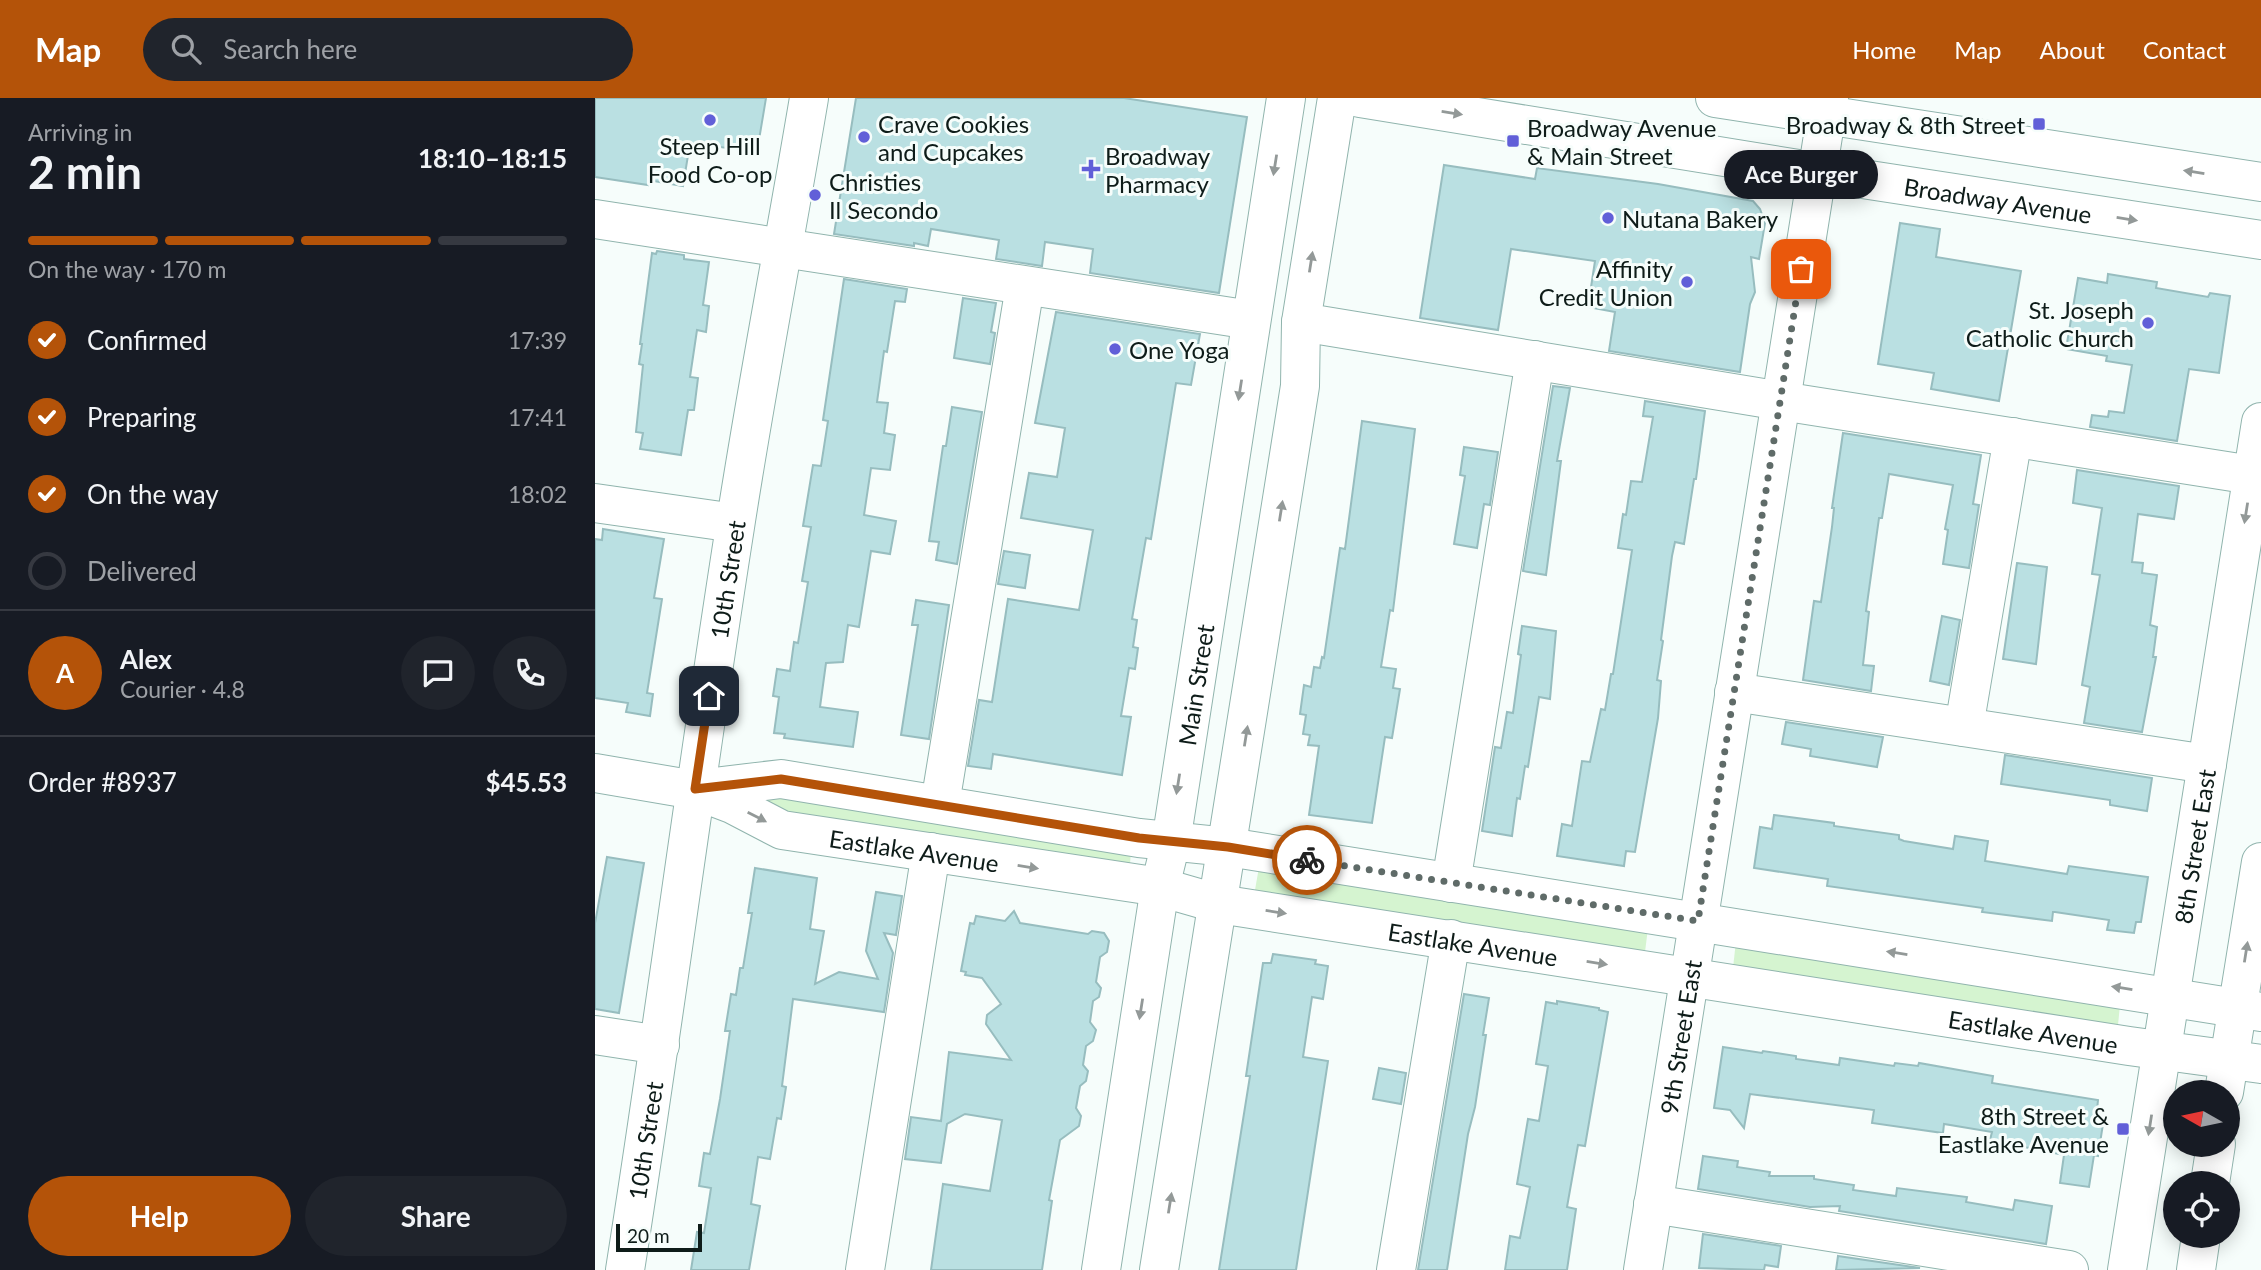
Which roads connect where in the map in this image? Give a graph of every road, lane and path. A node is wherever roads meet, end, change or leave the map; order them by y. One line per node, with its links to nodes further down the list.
1 (809, 98): 11 (street, 10th Street)
2 (1286, 98): 13 (street, Main Street, one-way to 13)
3 (1337, 98): 14 (street, one-way to 3)
4 (1360, 98): 7 (street, Broadway Avenue, one-way to 7)
5 (1715, 98): 6 (street)
6 (1827, 107): 7 (street, 9th Street East); 8 (street, one-way to 6)
7 (1817, 172): 10 (street, Broadway Avenue, one-way to 10); 16 (street, 9th Street East)
8 (2261, 183)
9 (595, 219): 11 (street)
10 (2261, 240)
11 (784, 248): 12 (street); 21 (street, 10th Street)
12 (1025, 286): 13 (street); 27 (street)
13 (1251, 320): 28 (street, Main Street, one-way to 28)
14 (1301, 322): 15 (street); 29 (street, one-way to 14)
15 (1535, 360): 16 (street); 32 (street)
16 (1780, 401): 18 (street); 22 (street, 9th Street East)
17 (2261, 422): 19 (street, 8th Street East)
18 (2013, 437): 19 (street); 23 (street)
19 (2252, 475): 24 (street, 8th Street East, one-way to 24)
20 (595, 503): 21 (street)
21 (735, 523): 26 (street, 10th Street)
22 (1734, 692): 23 (street); 35 (street, 9th Street East)
23 (1964, 727): 24 (street)
24 (2207, 764): 38 (street, 8th Street East)
25 (595, 773): 26 (street, Eastlake Avenue)
26 (695, 789): 27 (street, Eastlake Avenue); 30 (street, Eastlake Avenue, one-way to 30); 41 (street, 10th Street)
27 (940, 804): 28 (street, Eastlake Avenue)
28 (1171, 842): 29 (street, Eastlake Avenue); 33 (street, Main Street)
29 (1228, 847): 32 (street, Eastlake Avenue); 34 (street)
30 (931, 852): 33 (street, Eastlake Avenue, one-way to 33); 48 (street)
31 (2261, 862): 39 (street, one-way to 31)
32 (1451, 883): 35 (street, Eastlake Avenue)
33 (1160, 887): 34 (street, Eastlake Avenue); 49 (street, Main Street, one-way to 49)
34 (1219, 904): 36 (street, Eastlake Avenue, one-way to 36); 50 (street, one-way to 34)
35 (1698, 921): 37 (street, 9th Street East); 38 (street, Eastlake Avenue, one-way to 35)
36 (1451, 939): 37 (street, Eastlake Avenue, one-way to 37); 51 (street)
37 (1689, 977): 42 (street, Eastlake Avenue); 44 (street, 9th Street East)
38 (2170, 996): 39 (street, Eastlake Avenue); 42 (street, 8th Street East)
39 (2249, 1010): 43 (street)
40 (595, 1035): 41 (street)
41 (660, 1045): 47 (street, 10th Street)
42 (2162, 1050): 43 (street, Eastlake Avenue); 54 (street, 8th Street East, one-way to 54)
43 (2238, 1071)
44 (1653, 1204): 46 (street); 52 (street, 9th Street East)
45 (2199, 1248): 55 (street)
46 (1884, 1256): 53 (street)
47 (625, 1270)
48 (865, 1270)
49 (1101, 1270)
50 (1159, 1270)
51 (1396, 1270)
52 (1643, 1270)
53 (2069, 1270)
54 (2127, 1270)
55 (2196, 1270)

